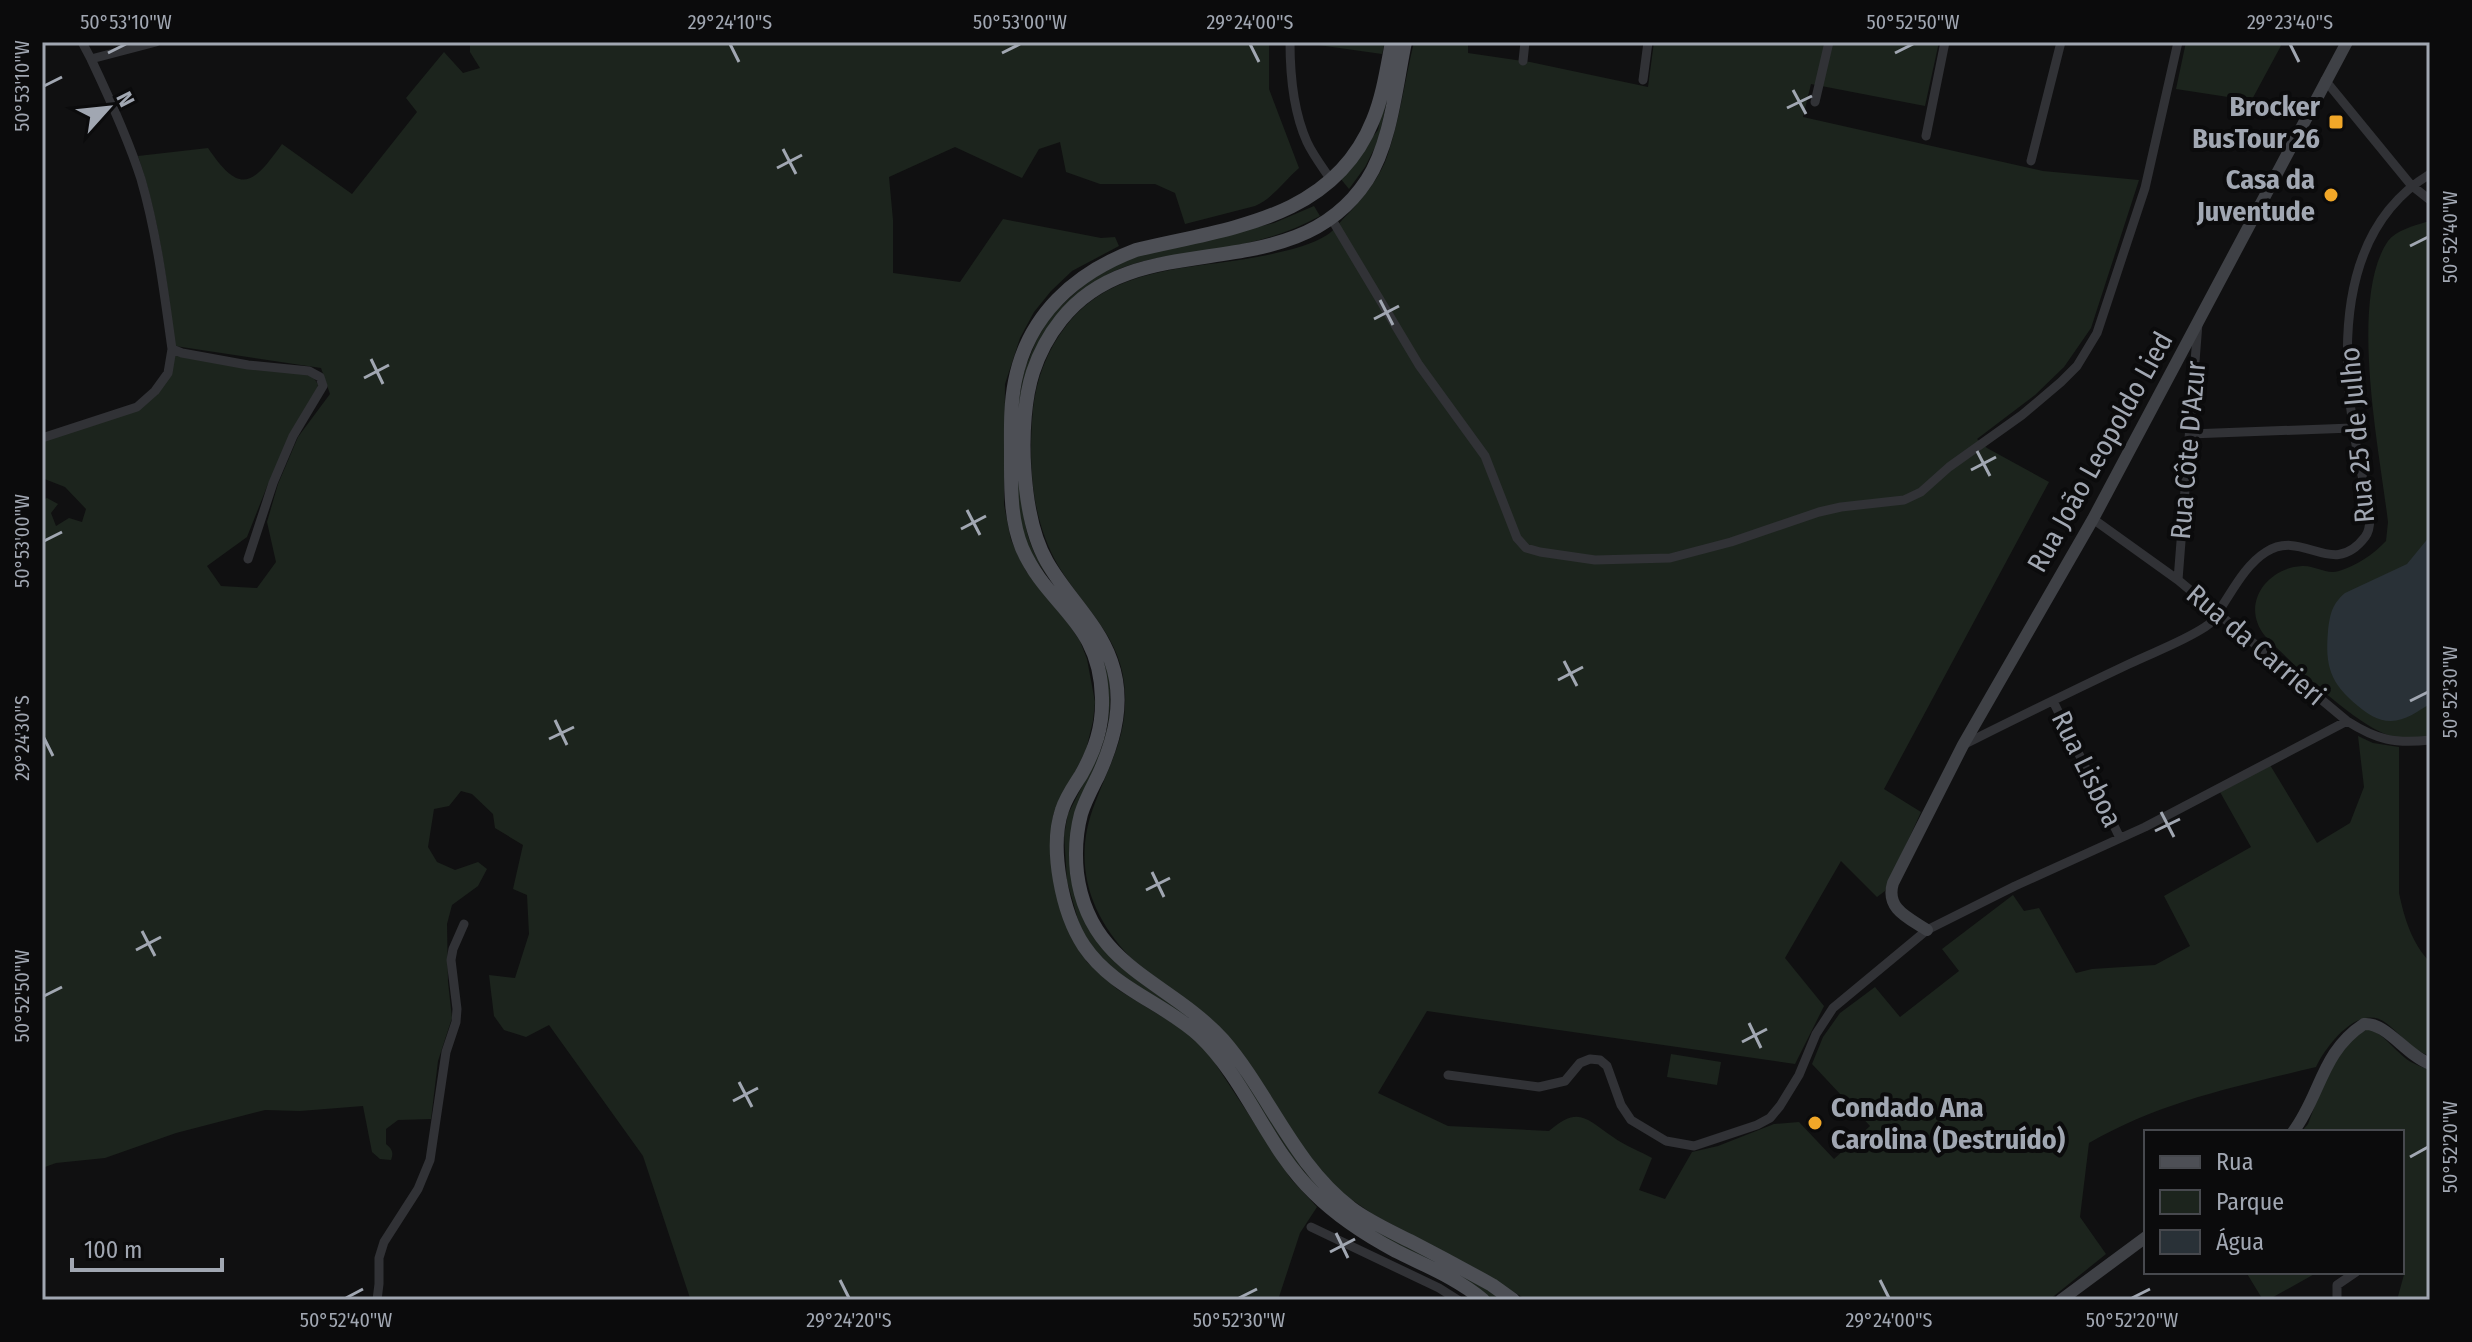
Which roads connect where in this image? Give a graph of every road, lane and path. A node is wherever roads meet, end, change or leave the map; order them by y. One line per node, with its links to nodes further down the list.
1 (82, 42): 13 (street)
2 (156, 42): 13 (street)
3 (1290, 42): 21 (street)
4 (1392, 42): 21 (main road)
5 (1405, 42): 25 (main road)
6 (1525, 42): 14 (street)
7 (1648, 42): 15 (street)
8 (1829, 42): 17 (street)
9 (1945, 42): 18 (street)
10 (2061, 42): 19 (street)
11 (2178, 42): 26 (street)
12 (2347, 42): 16 (street, Rua João Leopoldo Lied)
13 (91, 59): 28 (street)
14 (1523, 61)
15 (1643, 80)
16 (2325, 80): 22 (street); 27 (street, Rua João Leopoldo Lied)
17 (1815, 102)
18 (1926, 136)
19 (2031, 161)
20 (2430, 174): 22 (street, Rua 25 de Julho)
21 (1331, 180): 23 (main road); 25 (main road)
22 (2411, 185): 24 (street); 29 (street, Rua 25 de Julho)
23 (1315, 193): 26 (main road); 51 (main road)
24 (2430, 200)
25 (1349, 201): 26 (main road)
26 (1331, 218): 52 (main road)
27 (2199, 320): 30 (street, Rua Côte D'Azur); 32 (street, Rua João Leopoldo Lied)
28 (172, 349): 31 (street); 33 (street)
29 (2352, 428): 30 (street); 35 (street, Rua 25 de Julho)
30 (2190, 434): 34 (street, Rua Côte D'Azur)
31 (42, 438)
32 (2093, 519): 34 (street, Rua da Carrieri); 39 (street, Rua João Leopoldo Lied)
33 (248, 559)
34 (2178, 580): 35 (street, Rua da Carrieri)
35 (2217, 614): 36 (street, Rua 25 de Julho); 37 (street, Rua da Carrieri)
36 (2053, 701): 39 (street, Rua 25 de Julho); 40 (street, Rua Lisboa)
37 (2347, 721): 38 (street, Rua da Carrieri); 40 (street)
38 (2430, 740)
39 (1963, 745): 42 (street, Rua João Leopoldo Lied)
40 (2120, 838): 42 (street)
41 (464, 924): 49 (street)
42 (1927, 930): 44 (street)
43 (2430, 1064): 45 (street)
44 (1448, 1075)
45 (2294, 1130)
46 (1311, 1227): 50 (street)
47 (2144, 1238): 53 (street)
48 (2353, 1274): 54 (street)
49 (377, 1300)
50 (1458, 1300)
51 (1483, 1300)
52 (1513, 1300)
53 (2061, 1300)
54 (2337, 1300)

